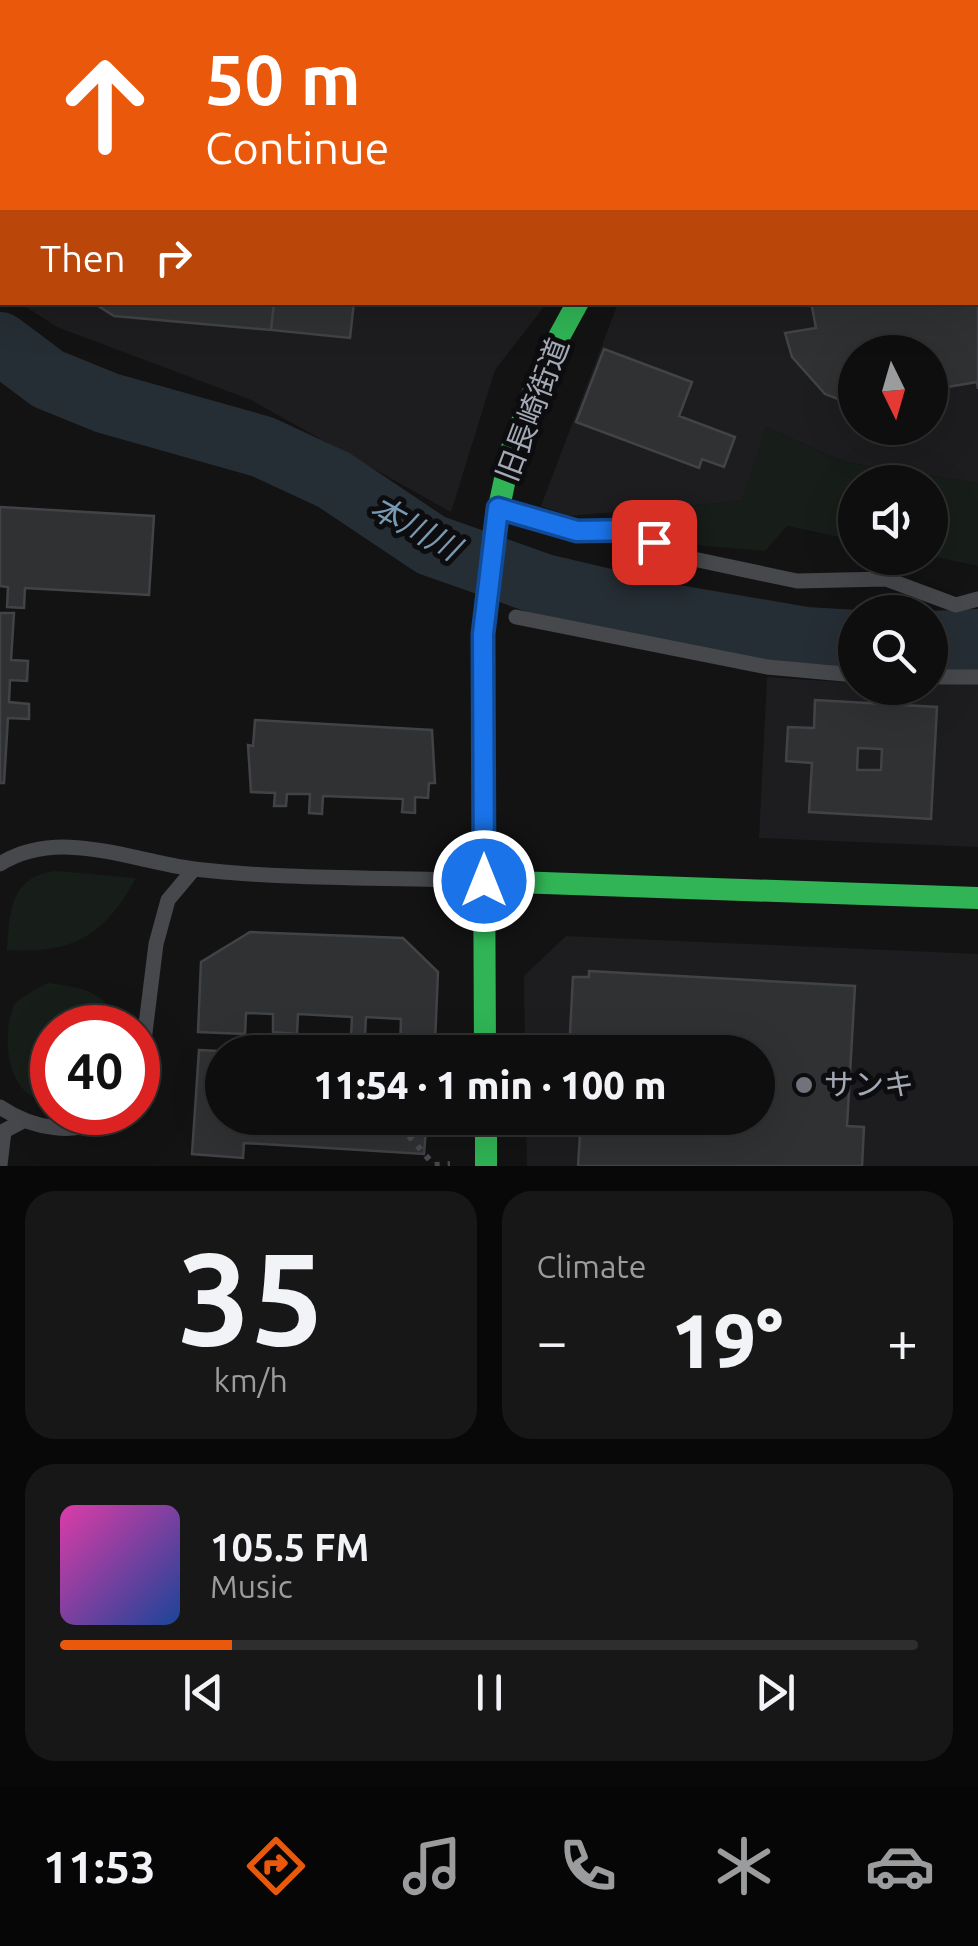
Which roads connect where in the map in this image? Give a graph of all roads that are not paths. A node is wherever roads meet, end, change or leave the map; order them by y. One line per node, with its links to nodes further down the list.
1 (576, 305): 2 (street, 旧長崎街道)
2 (497, 514): 3 (lane); 10 (street, 旧長崎街道)
3 (978, 599)
4 (516, 617): 5 (lane)
5 (838, 673)
6 (948, 677): 7 (lane)
7 (978, 678)
8 (0, 864): 9 (lane)
9 (194, 868): 10 (lane); 12 (lane)
10 (484, 881): 11 (street); 13 (street)
11 (978, 898)
12 (148, 1005)
13 (486, 1035)
14 (0, 1107): 15 (lane)
15 (21, 1122): 16 (lane); 18 (lane)
16 (30, 1123)
17 (486, 1135): 19 (street)
18 (0, 1165)
19 (486, 1166)

